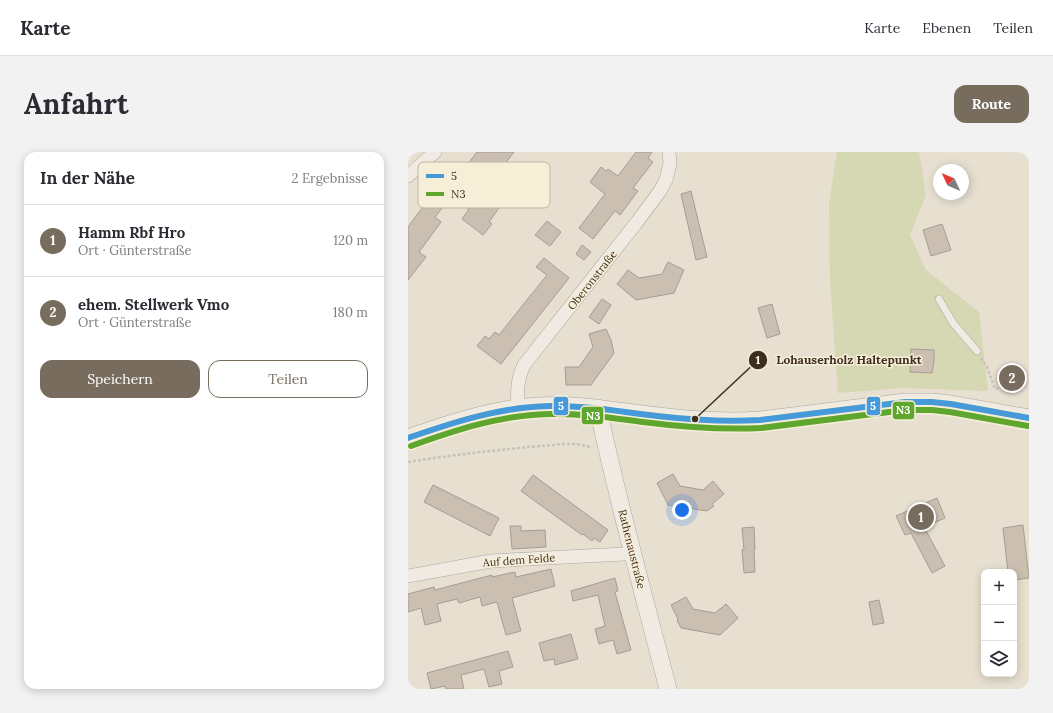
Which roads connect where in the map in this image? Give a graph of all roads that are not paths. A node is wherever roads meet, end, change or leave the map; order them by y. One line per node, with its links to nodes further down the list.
1 (435, 152): 3 (street)
2 (669, 152): 8 (street, Oberonstraße)
3 (424, 162)
4 (418, 167): 5 (street)
5 (408, 176)
6 (939, 299): 7 (lane)
7 (977, 351)
8 (518, 408): 9 (street); 11 (street)
9 (598, 408): 10 (street); 12 (street, Rathenaustraße)
10 (1029, 418)
11 (408, 438)
12 (632, 552): 13 (street, Auf dem Felde); 14 (street, Rathenaustraße)
13 (408, 576)
14 (668, 689)

